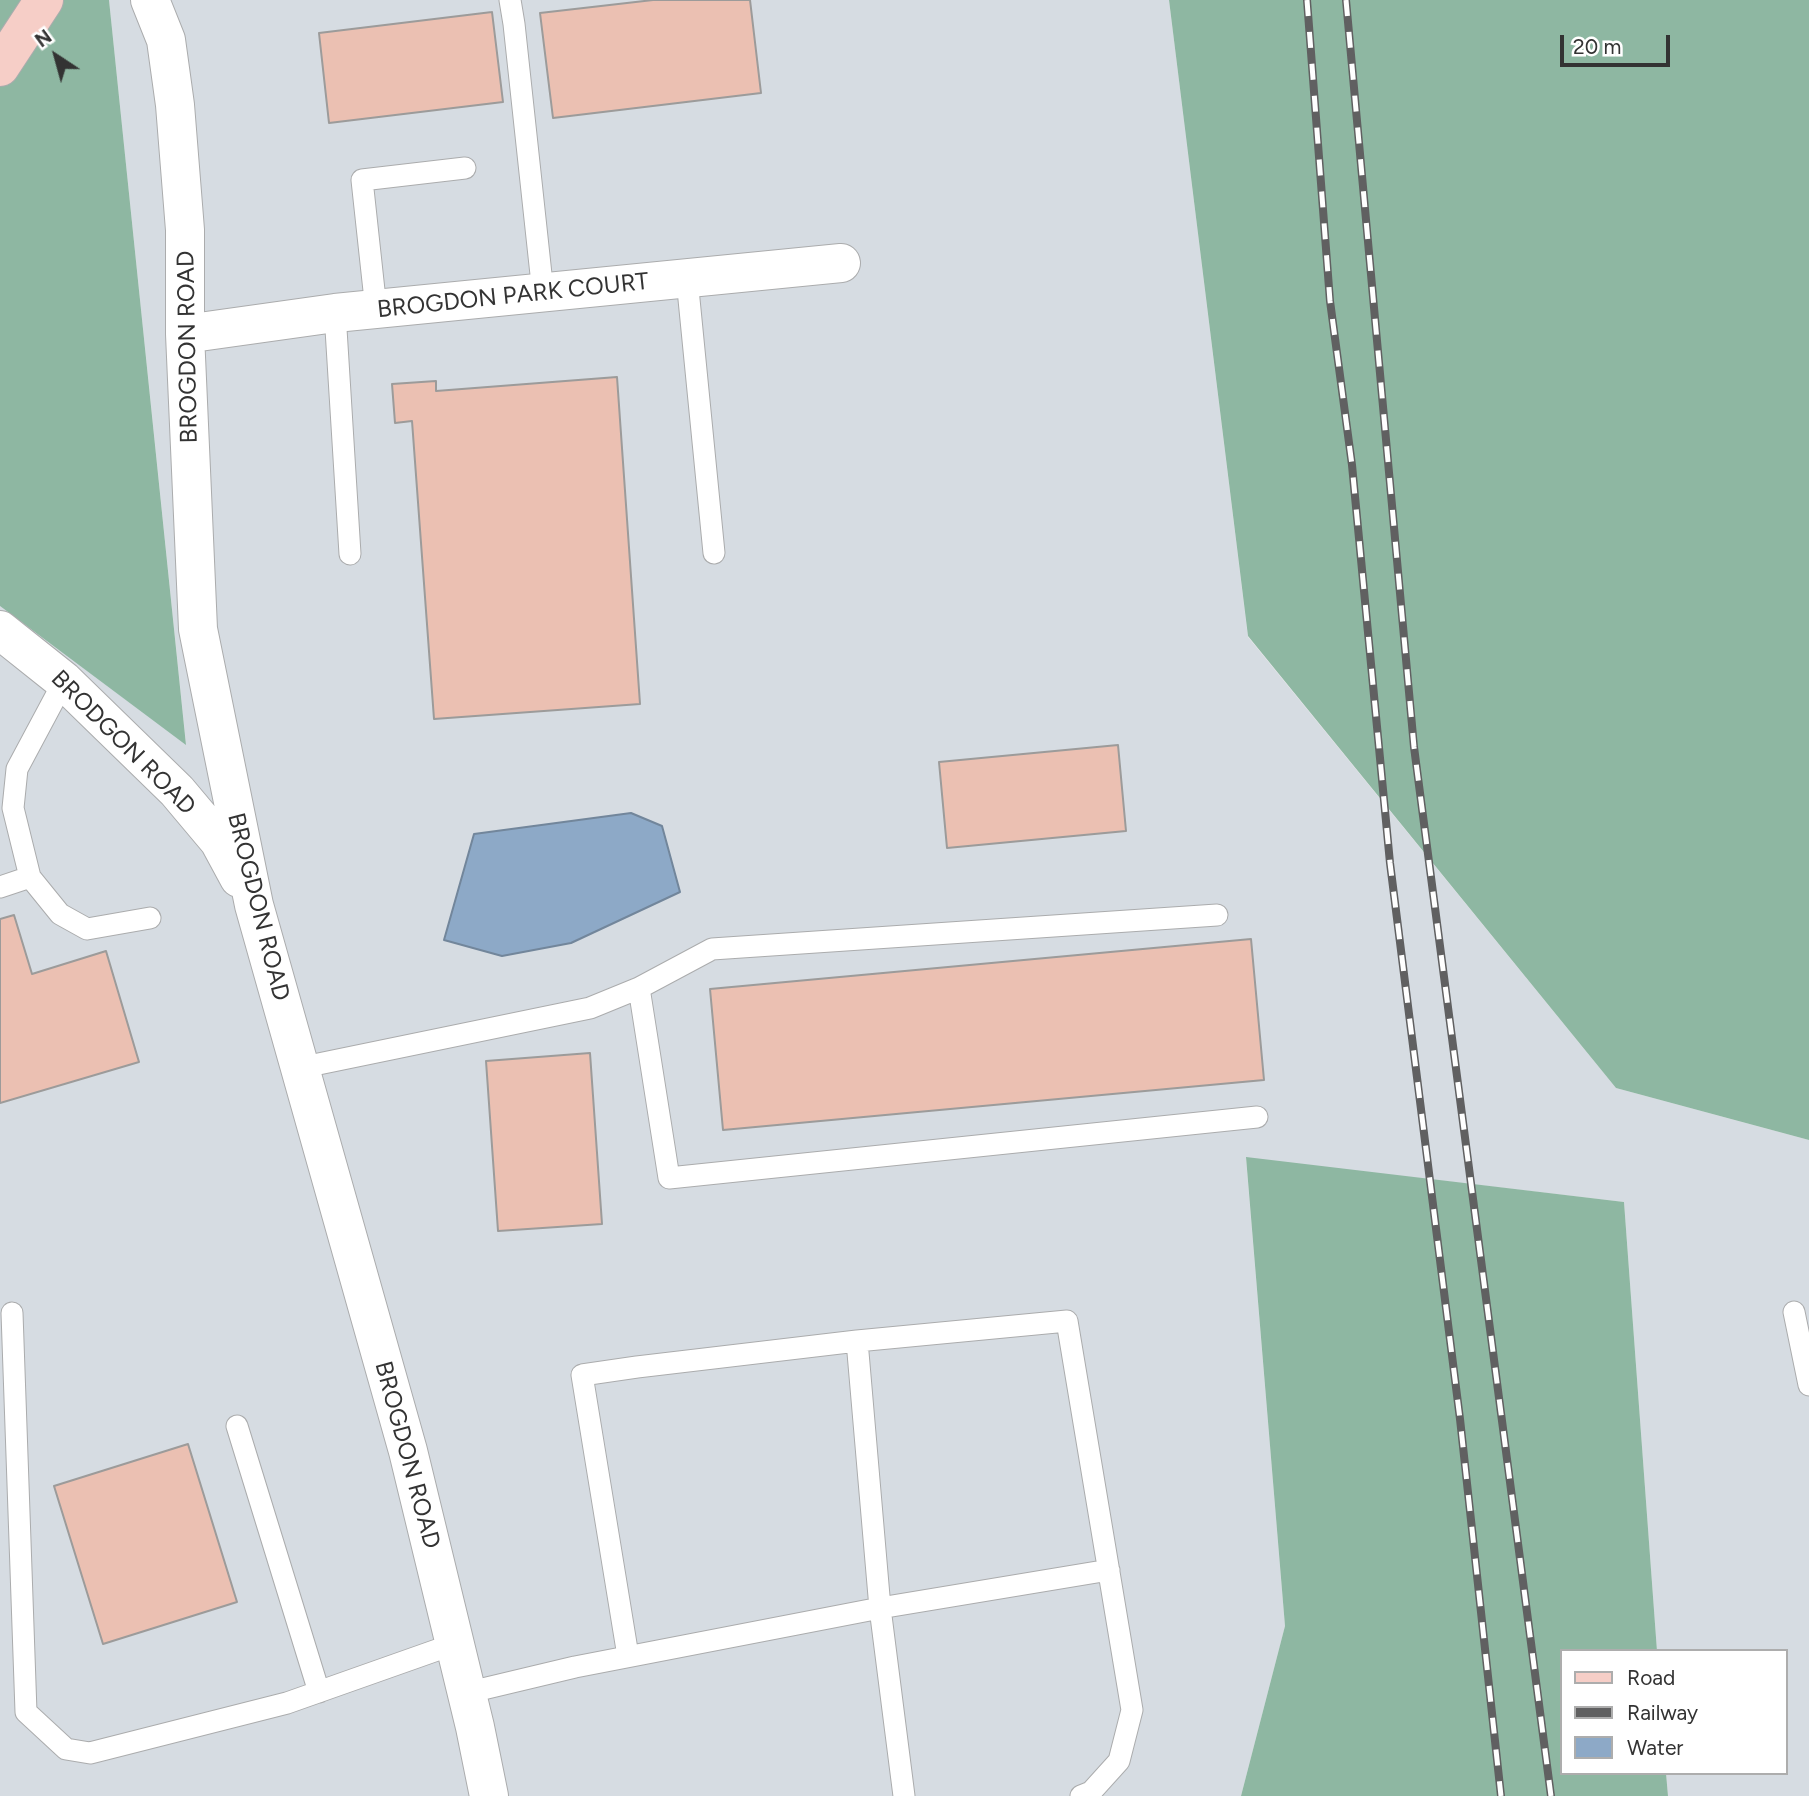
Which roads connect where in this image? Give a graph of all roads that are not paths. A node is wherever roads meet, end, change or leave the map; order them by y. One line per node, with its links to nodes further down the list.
1 (44, 0): 4 (street)
2 (150, 0): 11 (street, BROGDON ROAD)
3 (510, 0): 8 (lane)
4 (0, 67)
5 (465, 168): 9 (lane)
6 (841, 263): 7 (street, BROGDON PARK COURT)
7 (687, 279): 8 (street, BROGDON PARK COURT); 12 (lane)
8 (543, 293): 9 (street, BROGDON PARK COURT)
9 (376, 309): 10 (street, BROGDON PARK COURT)
10 (335, 313): 11 (street, BROGDON PARK COURT); 13 (lane)
11 (185, 334): 18 (street, BROGDON ROAD)
12 (714, 553)
13 (350, 554)
14 (0, 630): 15 (street, BRODGON ROAD)
15 (64, 681): 16 (lane); 18 (street, BRODGON ROAD)
16 (30, 877): 17 (lane); 20 (lane)
17 (0, 887)
18 (254, 905): 22 (street, BROGDON ROAD)
19 (1217, 915): 21 (lane)
20 (150, 918)
21 (639, 988): 22 (lane); 23 (lane)
22 (299, 1069): 31 (street, BROGDON ROAD)
23 (1257, 1117)
24 (1794, 1312): 27 (lane)
25 (12, 1313): 33 (lane)
26 (857, 1341): 29 (lane); 30 (lane); 32 (lane)
27 (1809, 1385)
28 (237, 1426): 33 (lane)
29 (1109, 1570): 30 (lane); 37 (lane)
30 (880, 1608): 32 (lane); 36 (lane)
31 (454, 1644): 33 (lane); 34 (street, BROGDON ROAD)
32 (628, 1656): 34 (lane)
33 (320, 1692)
34 (466, 1693): 35 (street, BROGDON ROAD)
35 (489, 1796)
36 (904, 1796)
37 (1081, 1796)

